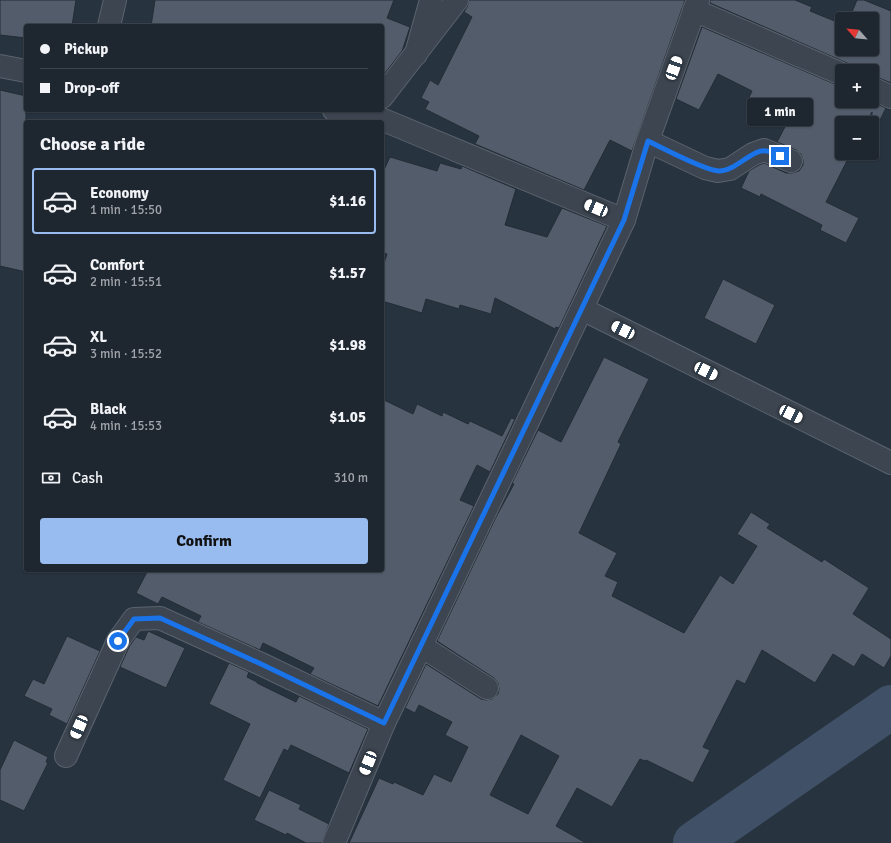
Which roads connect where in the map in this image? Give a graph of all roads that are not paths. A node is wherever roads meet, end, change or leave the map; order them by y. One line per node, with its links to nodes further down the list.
1 (115, 0): 5 (street)
2 (431, 0): 6 (street)
3 (457, 0): 6 (street)
4 (696, 5): 9 (street); 14 (street)
5 (109, 24)
6 (416, 55): 11 (street)
7 (0, 66): 8 (street)
8 (24, 71)
9 (835, 71)
10 (879, 91): 12 (street)
11 (384, 95)
12 (891, 97)
13 (384, 112): 16 (street)
14 (648, 141): 15 (street); 16 (street)
15 (791, 161)
16 (624, 220): 17 (street)
17 (582, 308): 18 (street); 19 (street)
18 (891, 463)
19 (421, 646): 20 (street); 21 (street)
20 (487, 688)
21 (384, 723): 22 (street); 23 (street)
22 (66, 756)
23 (334, 843)

